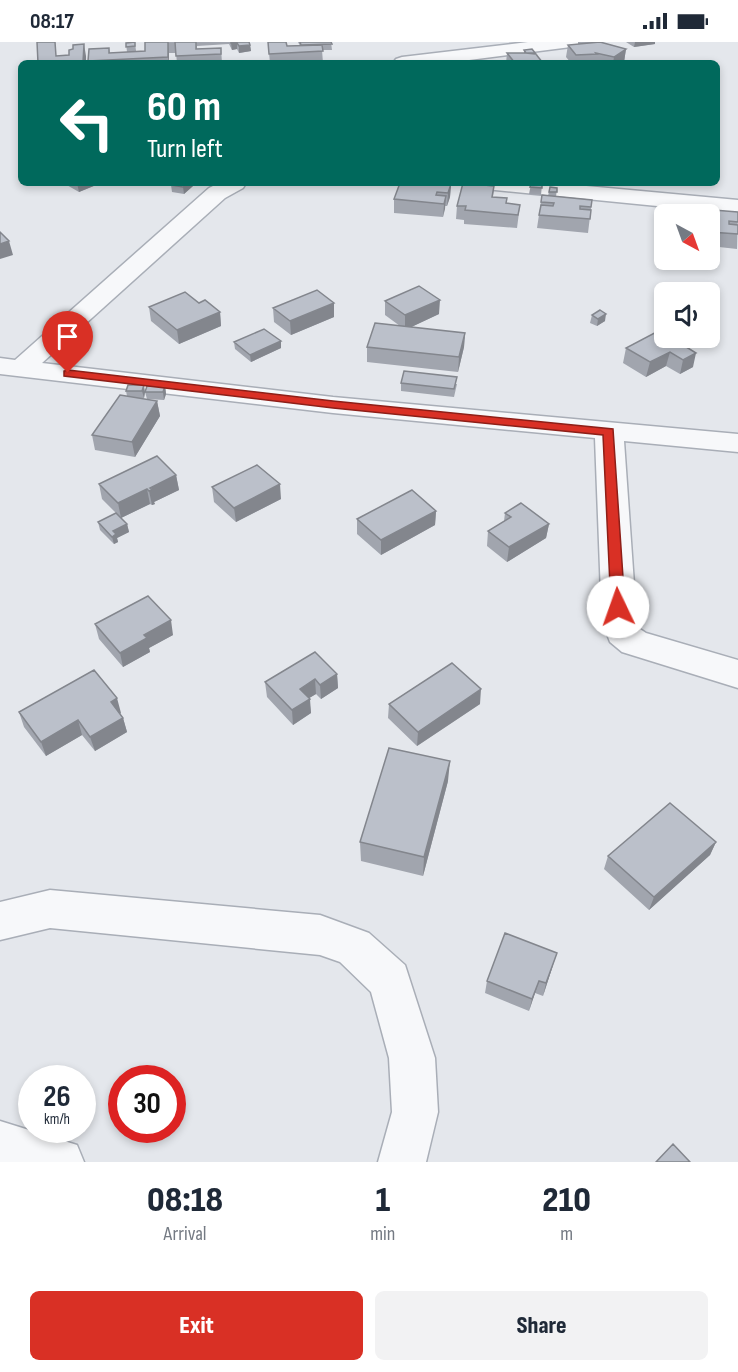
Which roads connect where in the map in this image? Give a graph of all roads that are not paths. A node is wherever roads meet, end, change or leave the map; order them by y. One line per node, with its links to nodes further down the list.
1 (570, 42): 2 (street)
2 (426, 60)
3 (230, 186): 6 (street)
4 (517, 186): 5 (street)
5 (738, 207)
6 (10, 367): 7 (street)
7 (609, 432): 8 (street); 9 (street)
8 (738, 443)
9 (738, 674)
10 (0, 921): 13 (street)
11 (0, 1145): 12 (street)
12 (60, 1162)
13 (402, 1162)

